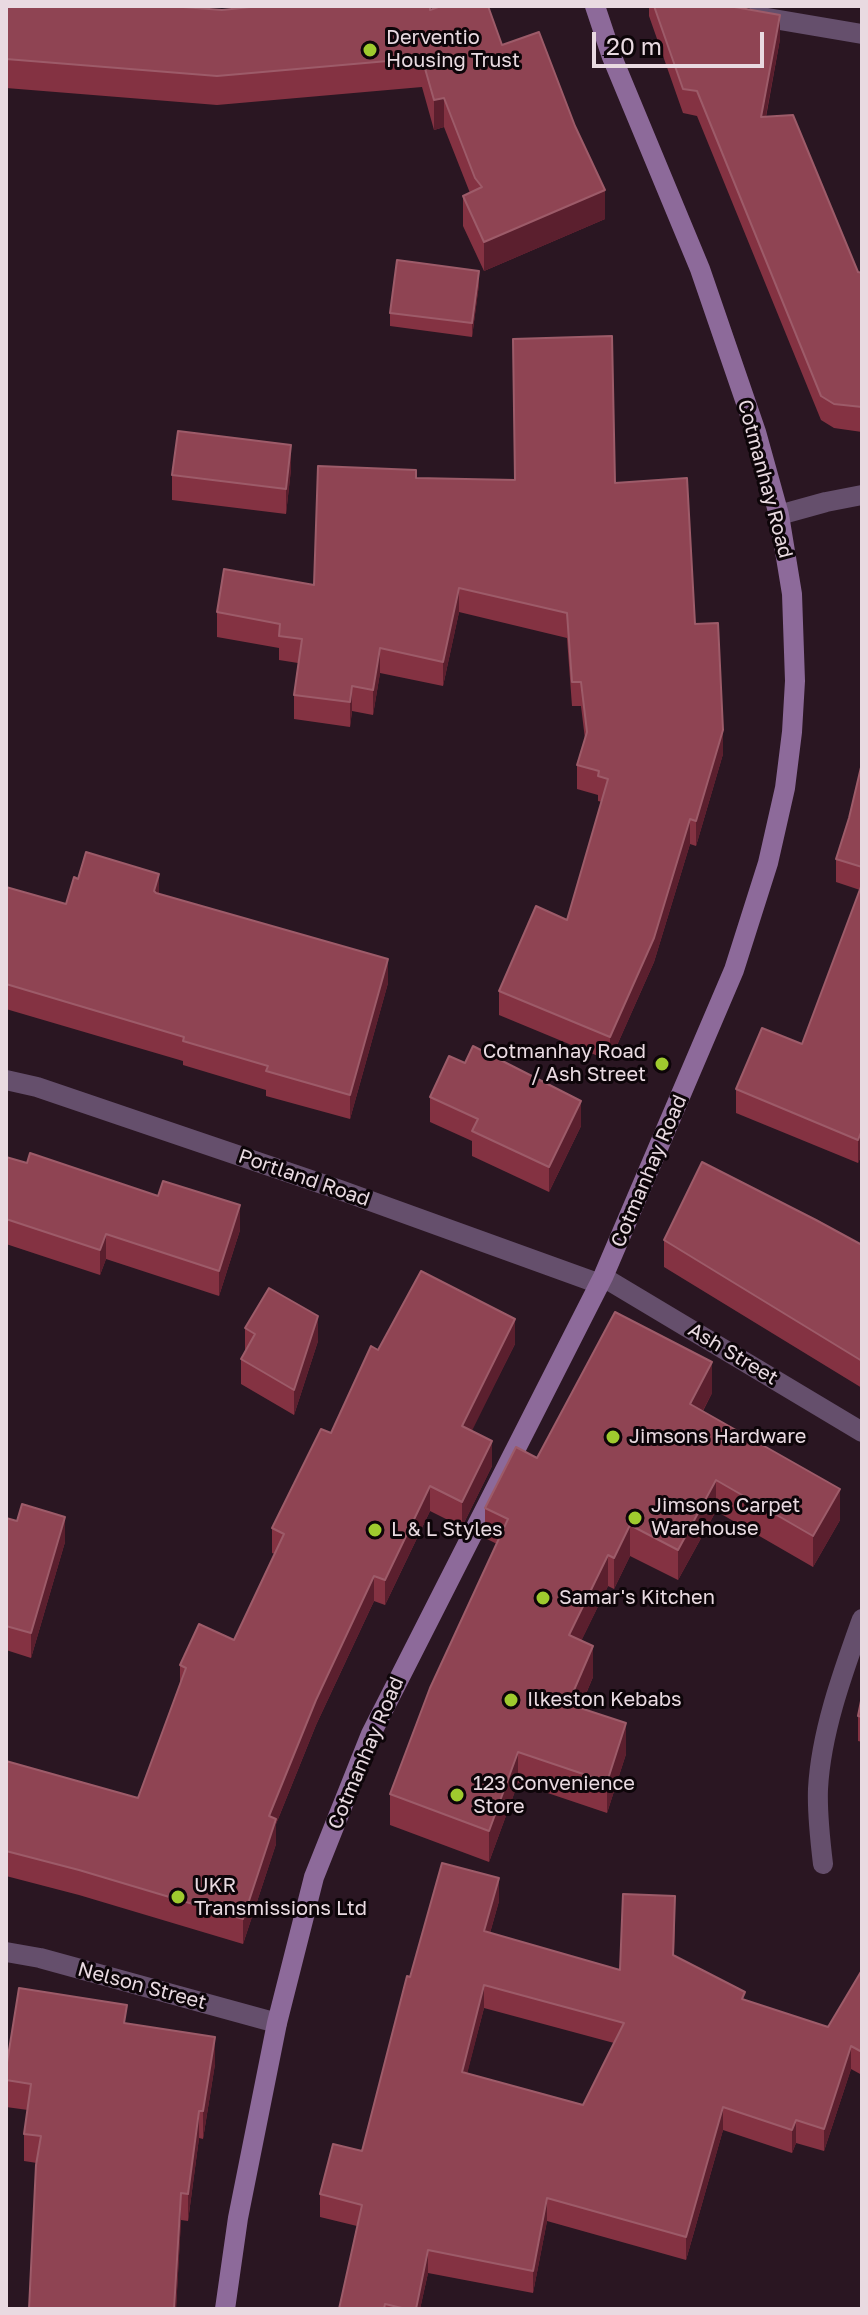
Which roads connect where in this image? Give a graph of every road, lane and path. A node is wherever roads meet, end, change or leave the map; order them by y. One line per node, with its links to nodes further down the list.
1 (595, 6): 5 (street, Cotmanhay Road)
2 (729, 11): 3 (street)
3 (862, 34)
4 (862, 495): 5 (street)
5 (779, 515): 7 (street, Cotmanhay Road)
6 (6, 1080): 7 (street, Portland Road)
7 (602, 1280): 8 (street, Ash Street); 12 (street, Cotmanhay Road)
8 (862, 1432)
9 (862, 1619): 10 (street)
10 (823, 1864)
11 (6, 1952): 12 (street, Nelson Street)
12 (277, 2023): 13 (street, Cotmanhay Road)
13 (225, 2309)

